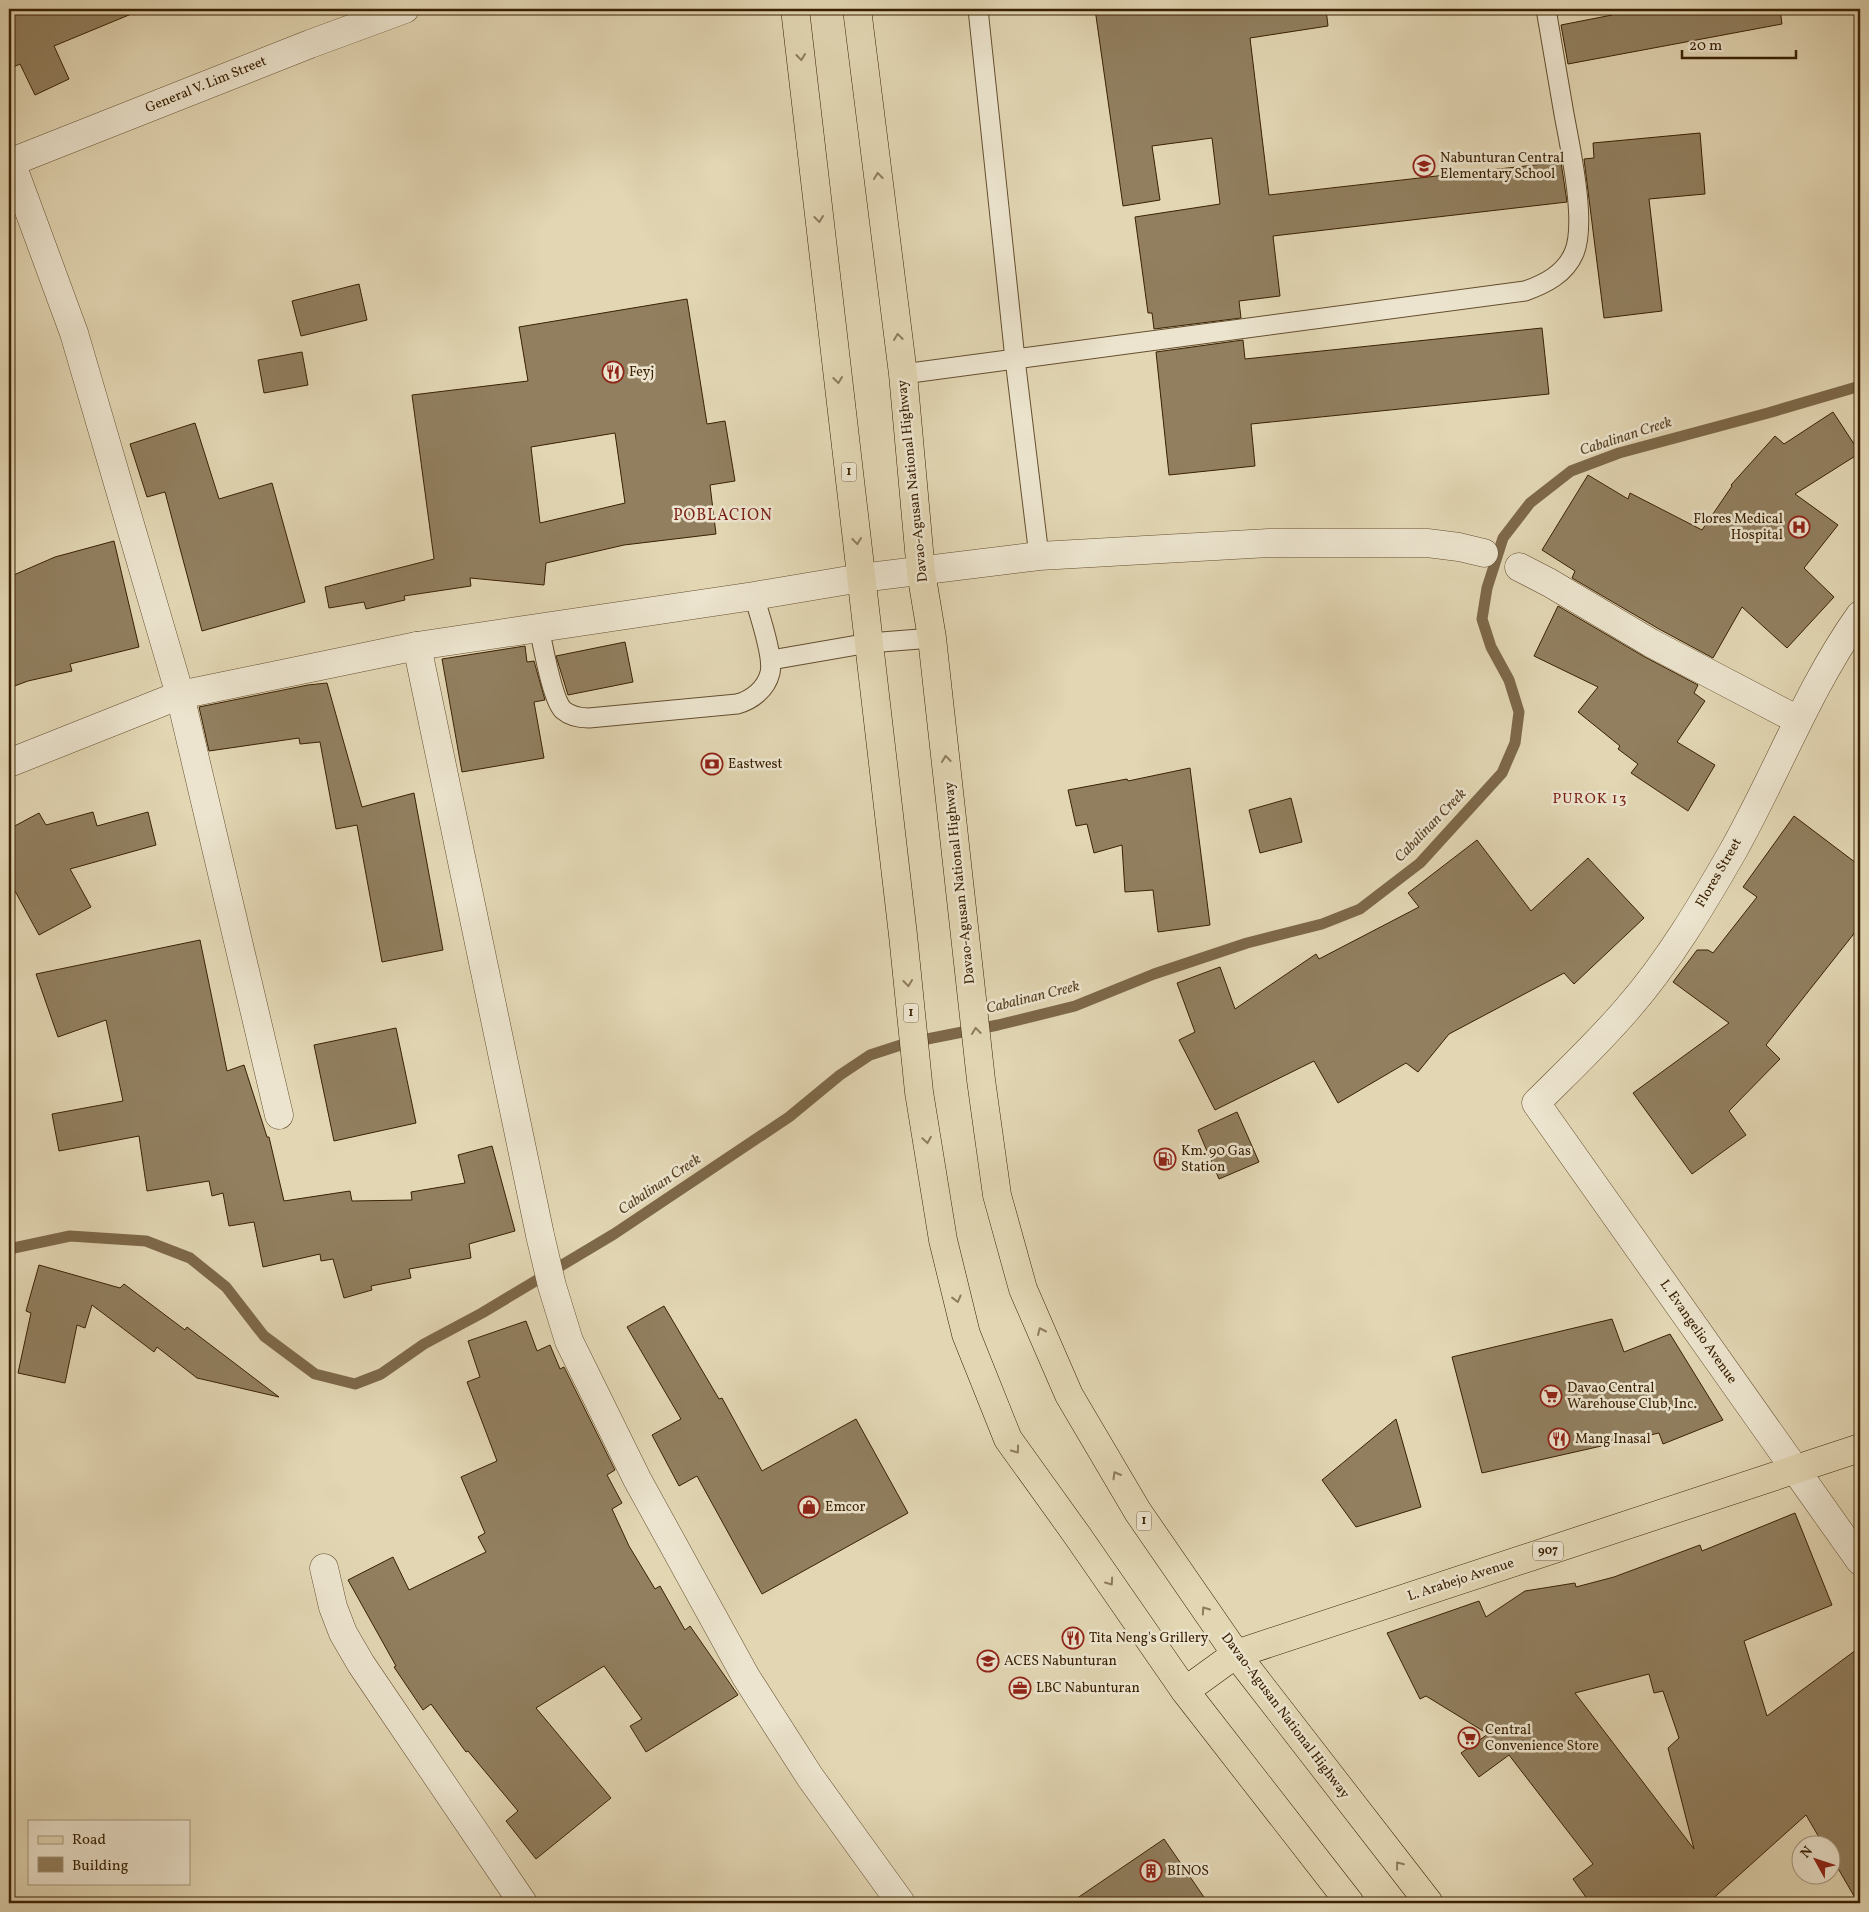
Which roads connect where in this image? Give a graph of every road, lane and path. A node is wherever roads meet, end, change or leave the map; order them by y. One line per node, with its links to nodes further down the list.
1 (405, 9): 6 (street, General V. Lim Street)
2 (795, 9): 13 (main road, 1, one-way to 13)
3 (857, 9): 8 (main road, Davao-Agusan National Highway / 1, one-way to 3)
4 (978, 9): 7 (lane)
5 (1546, 9): 7 (lane)
6 (10, 162): 21 (street)
7 (1015, 359): 8 (lane); 10 (lane)
8 (903, 374): 12 (main road, Davao-Agusan National Highway / 1)
9 (1484, 553): 10 (street)
10 (1039, 556): 12 (street)
11 (1519, 567): 22 (street)
12 (921, 572): 13 (street); 17 (main road, Davao-Agusan National Highway / 1)
13 (861, 578): 14 (street); 18 (main road, 1)
14 (754, 596): 16 (street); 20 (lane)
15 (1860, 615): 22 (street, Flores Street)
16 (539, 628): 19 (street); 20 (lane)
17 (932, 638): 18 (lane); 30 (main road, Davao-Agusan National Highway / 1, one-way to 17)
18 (869, 643): 20 (lane); 31 (main road, 1, one-way to 31)
19 (417, 646): 21 (street); 33 (street)
20 (771, 660)
21 (180, 695): 23 (street); 25 (street)
22 (1798, 720): 24 (street, Flores Street)
23 (9, 763)
24 (1536, 1103): 27 (street, L. Evangelio Avenue)
25 (279, 1115)
26 (1860, 1448): 27 (main road, L. Arabejo Avenue / 907)
27 (1795, 1470): 28 (street, L. Evangelio Avenue); 30 (main road, L. Arabejo Avenue / 907)
28 (1860, 1561)
29 (324, 1568): 32 (street)
30 (1236, 1654): 31 (main road, L. Arabejo Avenue / 907); 35 (main road, Davao-Agusan National Highway / 1, one-way to 30)
31 (1185, 1691): 34 (main road, 1)
32 (523, 1903)
33 (902, 1903)
34 (1350, 1903)
35 (1429, 1903)

